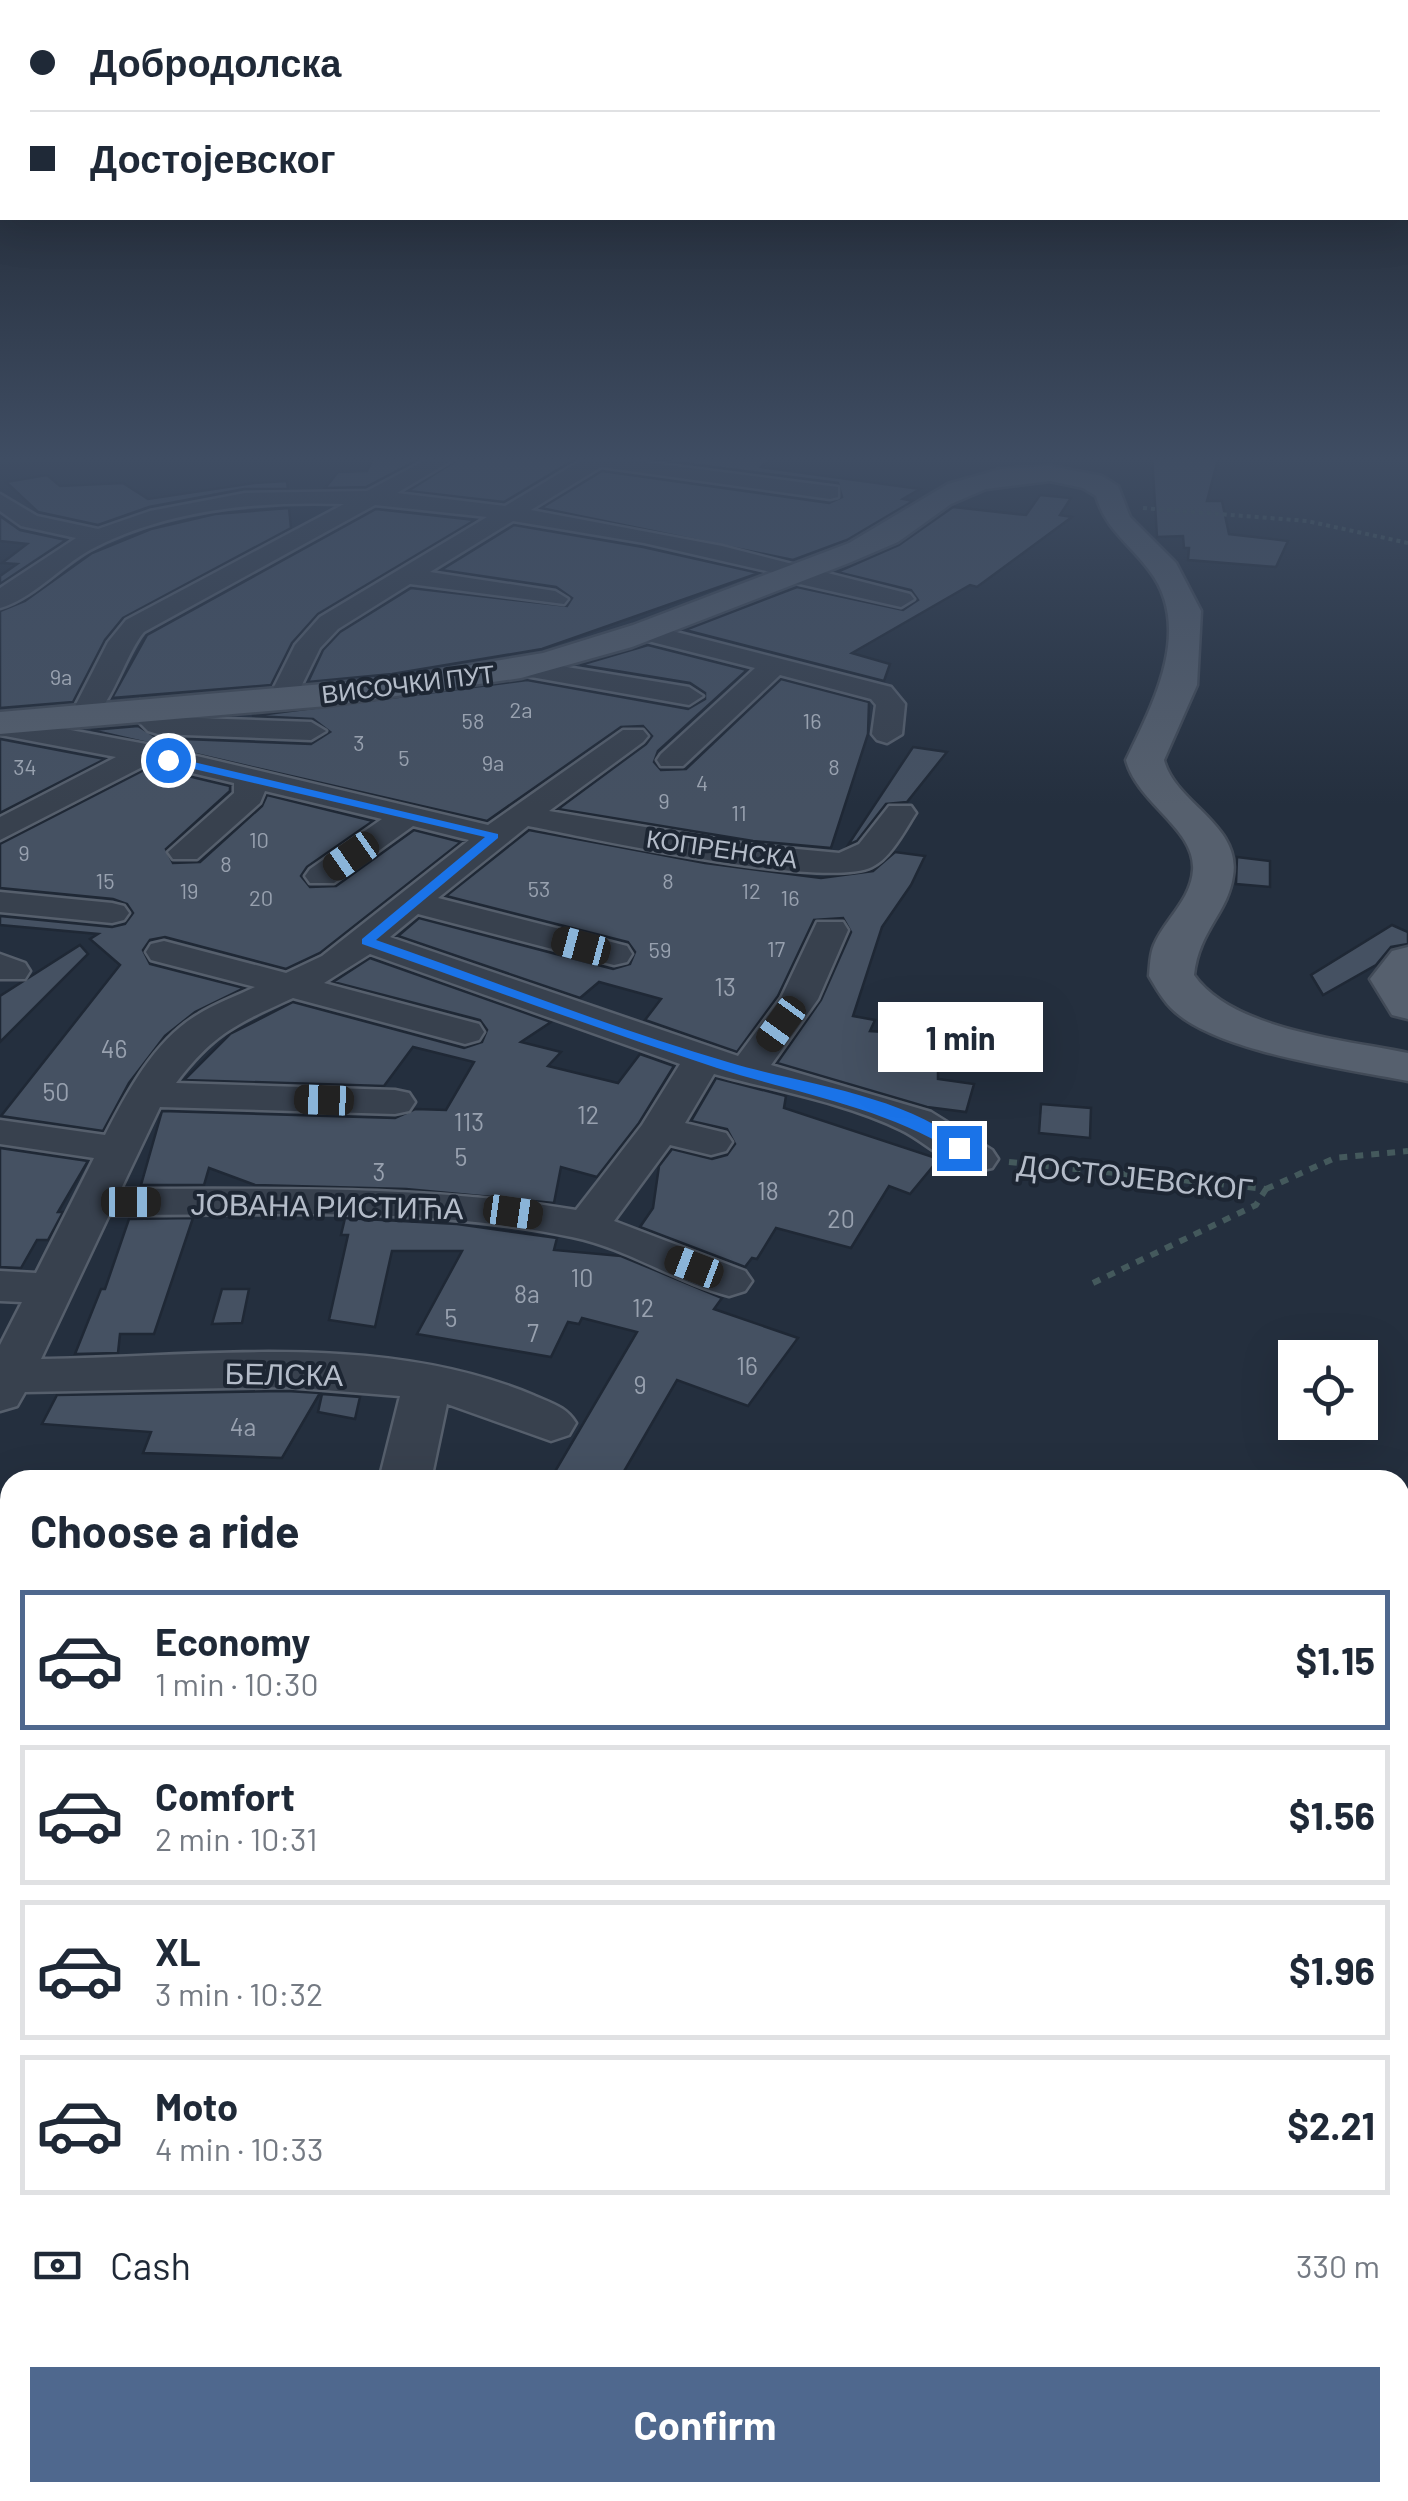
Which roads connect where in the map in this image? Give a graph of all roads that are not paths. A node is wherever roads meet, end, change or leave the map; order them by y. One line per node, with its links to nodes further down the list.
1 (43, 572): 11 (street)
2 (237, 572): 18 (street)
3 (413, 572): 8 (street)
4 (787, 572): 7 (street)
5 (801, 572): 7 (main road, ВИСОЧКИ ПУТ)
6 (1164, 572): 44 (main road, ВИСОЧКИ ПУТ)
7 (796, 574): 9 (street); 12 (main road, ВИСОЧКИ ПУТ)
8 (406, 576): 10 (street); 16 (street)
9 (900, 598)
10 (555, 599)
11 (0, 600)
12 (646, 632): 13 (street); 14 (main road, ВИСОЧКИ ПУТ)
13 (775, 665): 21 (street); 24 (street)
14 (524, 668): 15 (street); 16 (main road, ВИСОЧКИ ПУТ)
15 (689, 696)
16 (284, 698): 17 (main road, ВИСОЧКИ ПУТ)
17 (140, 709): 18 (main road, ВИСОЧКИ ПУТ); 20 (street)
18 (85, 714): 19 (main road, ВИСОЧКИ ПУТ)
19 (5, 728): 23 (street, КОПРЕНСКА)
20 (312, 731)
21 (887, 734)
22 (633, 736): 28 (street)
23 (146, 753): 25 (street, КОПРЕНСКА); 29 (street)
24 (672, 760)
25 (250, 781): 27 (street, КОПРЕНСКА); 30 (street)
26 (900, 813): 28 (street, КОПРЕНСКА)
27 (410, 814): 28 (street, КОПРЕНСКА); 31 (street)
28 (508, 826): 33 (street)
29 (0, 830)
30 (185, 852)
31 (322, 876)
32 (0, 902): 34 (street)
33 (416, 902): 36 (street); 38 (street)
34 (112, 913)
35 (830, 930): 45 (street)
36 (367, 941): 40 (street); 43 (street, ДОСТОЈЕВСКОГ)
37 (164, 952): 40 (street)
38 (614, 954)
39 (1408, 960): 41 (main road)
40 (287, 987): 42 (street); 46 (street)
41 (1408, 1005)
42 (465, 1032)
43 (703, 1059): 45 (street, ДОСТОЈЕВСКОГ); 48 (street)
44 (1408, 1067)
45 (746, 1072): 52 (street, ДОСТОЈЕВСКОГ)
46 (146, 1094): 47 (street); 51 (street)
47 (395, 1102)
48 (660, 1130): 50 (street); 54 (street)
49 (0, 1132): 51 (street)
50 (711, 1142)
51 (116, 1149): 53 (street)
52 (978, 1159)
53 (93, 1202): 54 (street, ЈОВАНА РИСТИЋА); 57 (street)
54 (588, 1226): 55 (street, ЈОВАНА РИСТИЋА)
55 (729, 1281)
56 (0, 1286): 57 (street)
57 (48, 1288): 58 (street)
58 (4, 1385): 59 (street, БЕЛСКА)
59 (428, 1385): 60 (street, БЕЛСКА); 61 (street)
60 (551, 1424)
61 (407, 1470)

